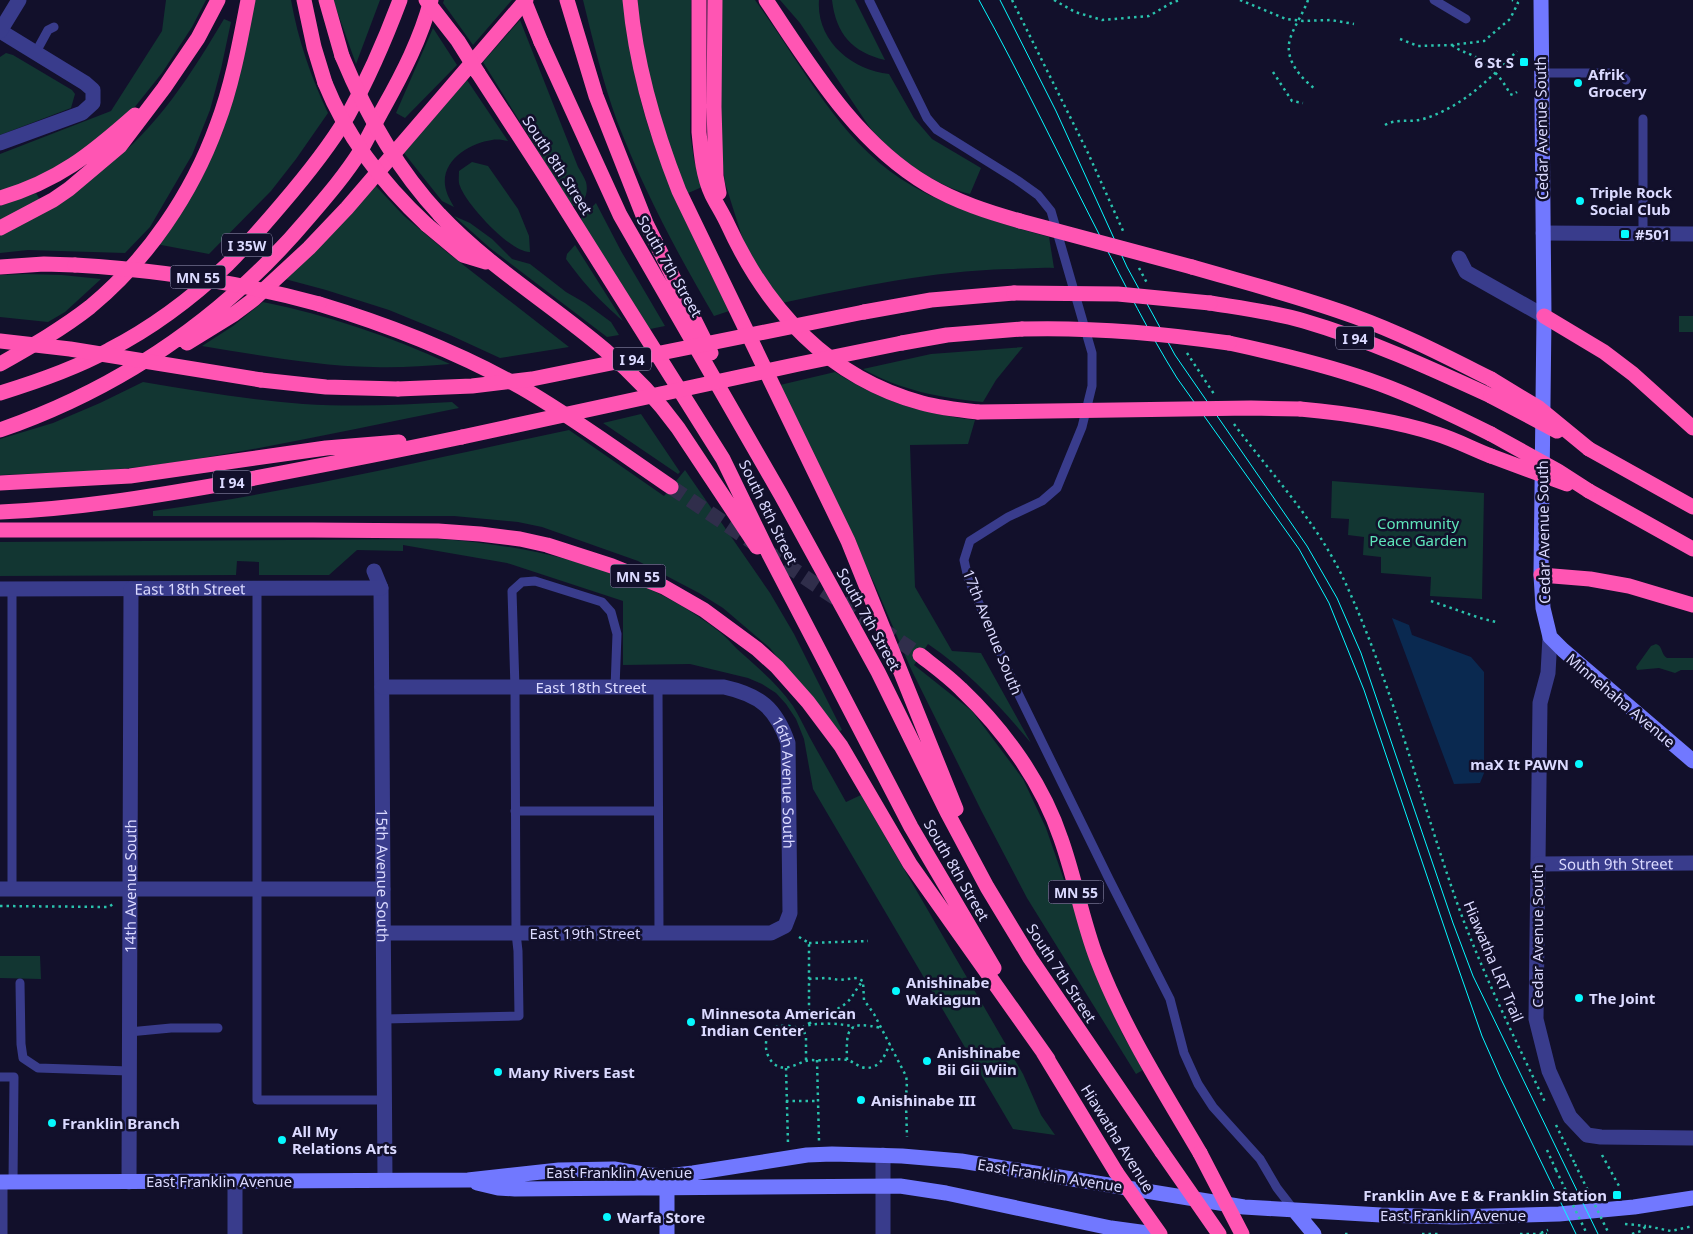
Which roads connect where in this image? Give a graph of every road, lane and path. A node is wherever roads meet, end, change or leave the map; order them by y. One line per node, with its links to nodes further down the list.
1 (19, 0): 27 (street)
2 (218, 0): 36 (highway)
3 (248, 0): 54 (highway)
4 (304, 0): 50 (highway, bridge)
5 (326, 0): 50 (highway, bridge)
6 (400, 0): 55 (highway, I 35W)
7 (426, 0): 77 (highway, South 8th Street, bridge)
8 (431, 0): 56 (highway, I 35W)
9 (525, 0): 56 (highway); 64 (highway, South 7th Street, bridge)
10 (630, 0): 92 (highway)
11 (699, 0): 44 (highway)
12 (714, 0): 44 (highway)
13 (1054, 0): 14 (path)
14 (1182, 0)
15 (1240, 0): 24 (path)
16 (1308, 0): 24 (path)
17 (1434, 0): 23 (lane)
18 (1512, 0): 29 (path)
19 (1541, 0): 34 (main road, Cedar Avenue South)
20 (872, 1): 147 (lane, 17th Avenue South)
21 (568, 2): 64 (highway)
22 (768, 4): 60 (highway, bridge)
23 (1466, 19)
24 (1298, 21): 25 (path); 37 (path)
25 (1354, 24)
26 (54, 27): 31 (lane)
27 (0, 31): 31 (street)
28 (1400, 38): 29 (path)
29 (1452, 45): 33 (path)
30 (1517, 51): 33 (path)
31 (36, 52): 42 (street)
32 (1273, 72): 39 (path)
33 (1495, 72): 38 (path); 41 (path)
34 (1541, 73): 35 (lane); 46 (main road, Cedar Avenue South)
35 (1626, 80)
36 (164, 88): 43 (highway); 45 (highway)
37 (1315, 88)
38 (1517, 92)
39 (1302, 103)
40 (1643, 119): 47 (lane)
41 (1385, 125)
42 (0, 143)
43 (0, 198)
44 (722, 212): 63 (highway, bridge)
45 (0, 228)
46 (1543, 233): 47 (street); 52 (main road, Cedar Avenue South)
47 (1643, 234): 48 (street)
48 (1693, 234)
49 (1459, 258): 52 (street)
50 (492, 264): 77 (highway)
51 (0, 268): 62 (highway, MN 55, bridge)
52 (1544, 316): 57 (highway); 70 (main road, Cedar Avenue South)
53 (0, 341): 60 (highway, I 94, bridge)
54 (0, 364)
55 (0, 393)
56 (63, 404): 58 (highway, I 35W)
57 (1693, 428)
58 (0, 430)
59 (462, 437): 61 (highway); 63 (highway, I 94, bridge); 66 (highway, I 94)
60 (1589, 448): 65 (highway, I 94)
61 (0, 483)
62 (671, 487)
63 (1589, 492): 68 (highway, I 94)
64 (781, 495): 92 (highway, South 7th Street)
65 (1693, 507)
66 (0, 512)
67 (0, 530): 117 (highway, MN 55)
68 (1693, 549)
69 (374, 571): 72 (street, 15th Avenue South)
70 (1541, 575): 76 (highway); 79 (main road, Cedar Avenue South)
71 (257, 588): 72 (street, East 18th Street); 73 (street, East 18th Street); 95 (lane)
72 (381, 588): 81 (street, 15th Avenue South)
73 (131, 589): 74 (street, East 18th Street); 94 (street, 14th Avenue South)
74 (6, 590): 93 (lane)
75 (1431, 601): 78 (path)
76 (1693, 605)
77 (799, 611): 117 (highway, South 8th Street)
78 (1496, 622)
79 (1550, 637): 86 (main road, Minnehaha Avenue); 91 (street, Cedar Avenue South)
80 (920, 655): 156 (highway, MN 55, bridge)
81 (382, 687): 84 (street, East 18th Street); 96 (street, 15th Avenue South)
82 (658, 687): 83 (street, East 18th Street); 85 (street, East 18th Street); 88 (lane)
83 (710, 687): 99 (street, 16th Avenue South)
84 (515, 688): 85 (street, East 18th Street); 85 (lane); 87 (lane)
85 (615, 688)
86 (1693, 761)
87 (516, 810): 88 (lane); 101 (lane)
88 (658, 810): 102 (lane)
89 (1429, 817): 129 (path, Hiawatha LRT Trail)
90 (1693, 863): 91 (street, South 9th Street)
91 (1538, 864): 132 (street, Cedar Avenue South)
92 (987, 887): 155 (highway, South 7th Street, bridge)
93 (6, 888): 94 (street)
94 (130, 888): 95 (street); 115 (street, 14th Avenue South)
95 (257, 888): 96 (street); 125 (lane)
96 (383, 888): 100 (street, 15th Avenue South)
97 (114, 904): 98 (path)
98 (0, 906)
99 (785, 926): 102 (street, East 19th Street)
100 (383, 933): 101 (street, East 19th Street); 109 (street, 15th Avenue South)
101 (516, 933): 102 (street, East 19th Street); 109 (lane)
102 (659, 933)
103 (799, 936): 105 (path)
104 (868, 941): 105 (path)
105 (809, 943): 106 (path)
106 (809, 979): 107 (path); 110 (path)
107 (863, 981): 110 (path); 113 (path)
108 (20, 983): 122 (lane)
109 (384, 1019): 125 (street, 15th Avenue South)
110 (809, 1024): 111 (path); 114 (path)
111 (854, 1027): 113 (path); 120 (path)
112 (218, 1028): 115 (lane)
113 (882, 1028): 116 (path)
114 (803, 1030): 118 (path); 121 (path)
115 (129, 1032): 122 (street, 14th Avenue South)
116 (890, 1044): 120 (path); 124 (path)
117 (1048, 1059): 138 (highway, Hiawatha Avenue / MN 55)
118 (806, 1060): 119 (path); 121 (path)
119 (818, 1060): 120 (path); 127 (path)
120 (847, 1060)
121 (786, 1068): 126 (path)
122 (129, 1071): 142 (street, 14th Avenue South)
123 (0, 1077): 141 (lane)
124 (906, 1097)
125 (384, 1100): 139 (street, 15th Avenue South)
126 (786, 1101): 127 (path); 134 (path)
127 (817, 1101): 133 (path)
128 (906, 1104): 131 (path)
129 (1547, 1106)
130 (1556, 1124): 163 (path, bridge)
131 (907, 1137)
132 (1693, 1138)
133 (819, 1141)
134 (788, 1144)
135 (1547, 1150): 162 (path, bridge)
136 (1602, 1155): 144 (path)
137 (883, 1156): 143 (main road, East Franklin Avenue); 145 (street); 147 (main road, East Franklin Avenue)
138 (1116, 1172): 153 (highway, bridge); 154 (highway, Hiawatha Avenue / MN 55, bridge)
139 (385, 1180): 140 (main road, East Franklin Avenue); 143 (main road, East Franklin Avenue)
140 (235, 1181): 142 (main road, East Franklin Avenue); 150 (street)
141 (5, 1182): 142 (main road, East Franklin Avenue); 149 (lane)
142 (128, 1182)
143 (667, 1182): 145 (main road, East Franklin Avenue); 151 (main road)
144 (1619, 1186)
145 (882, 1187): 152 (street); 153 (main road, East Franklin Avenue)
146 (1693, 1198): 147 (main road, East Franklin Avenue)
147 (1294, 1210): 157 (main road, 17th Avenue South)
148 (1693, 1226): 164 (path)
149 (3, 1234)
150 (235, 1234)
151 (667, 1234)
152 (883, 1234)
153 (1154, 1234)
154 (1160, 1234)
155 (1219, 1234)
156 (1242, 1234)
157 (1314, 1234)
158 (1422, 1234): 159 (path)
159 (1440, 1234)
160 (1520, 1234): 161 (path)
161 (1547, 1234)
162 (1587, 1234)
163 (1609, 1234)
164 (1632, 1234)

